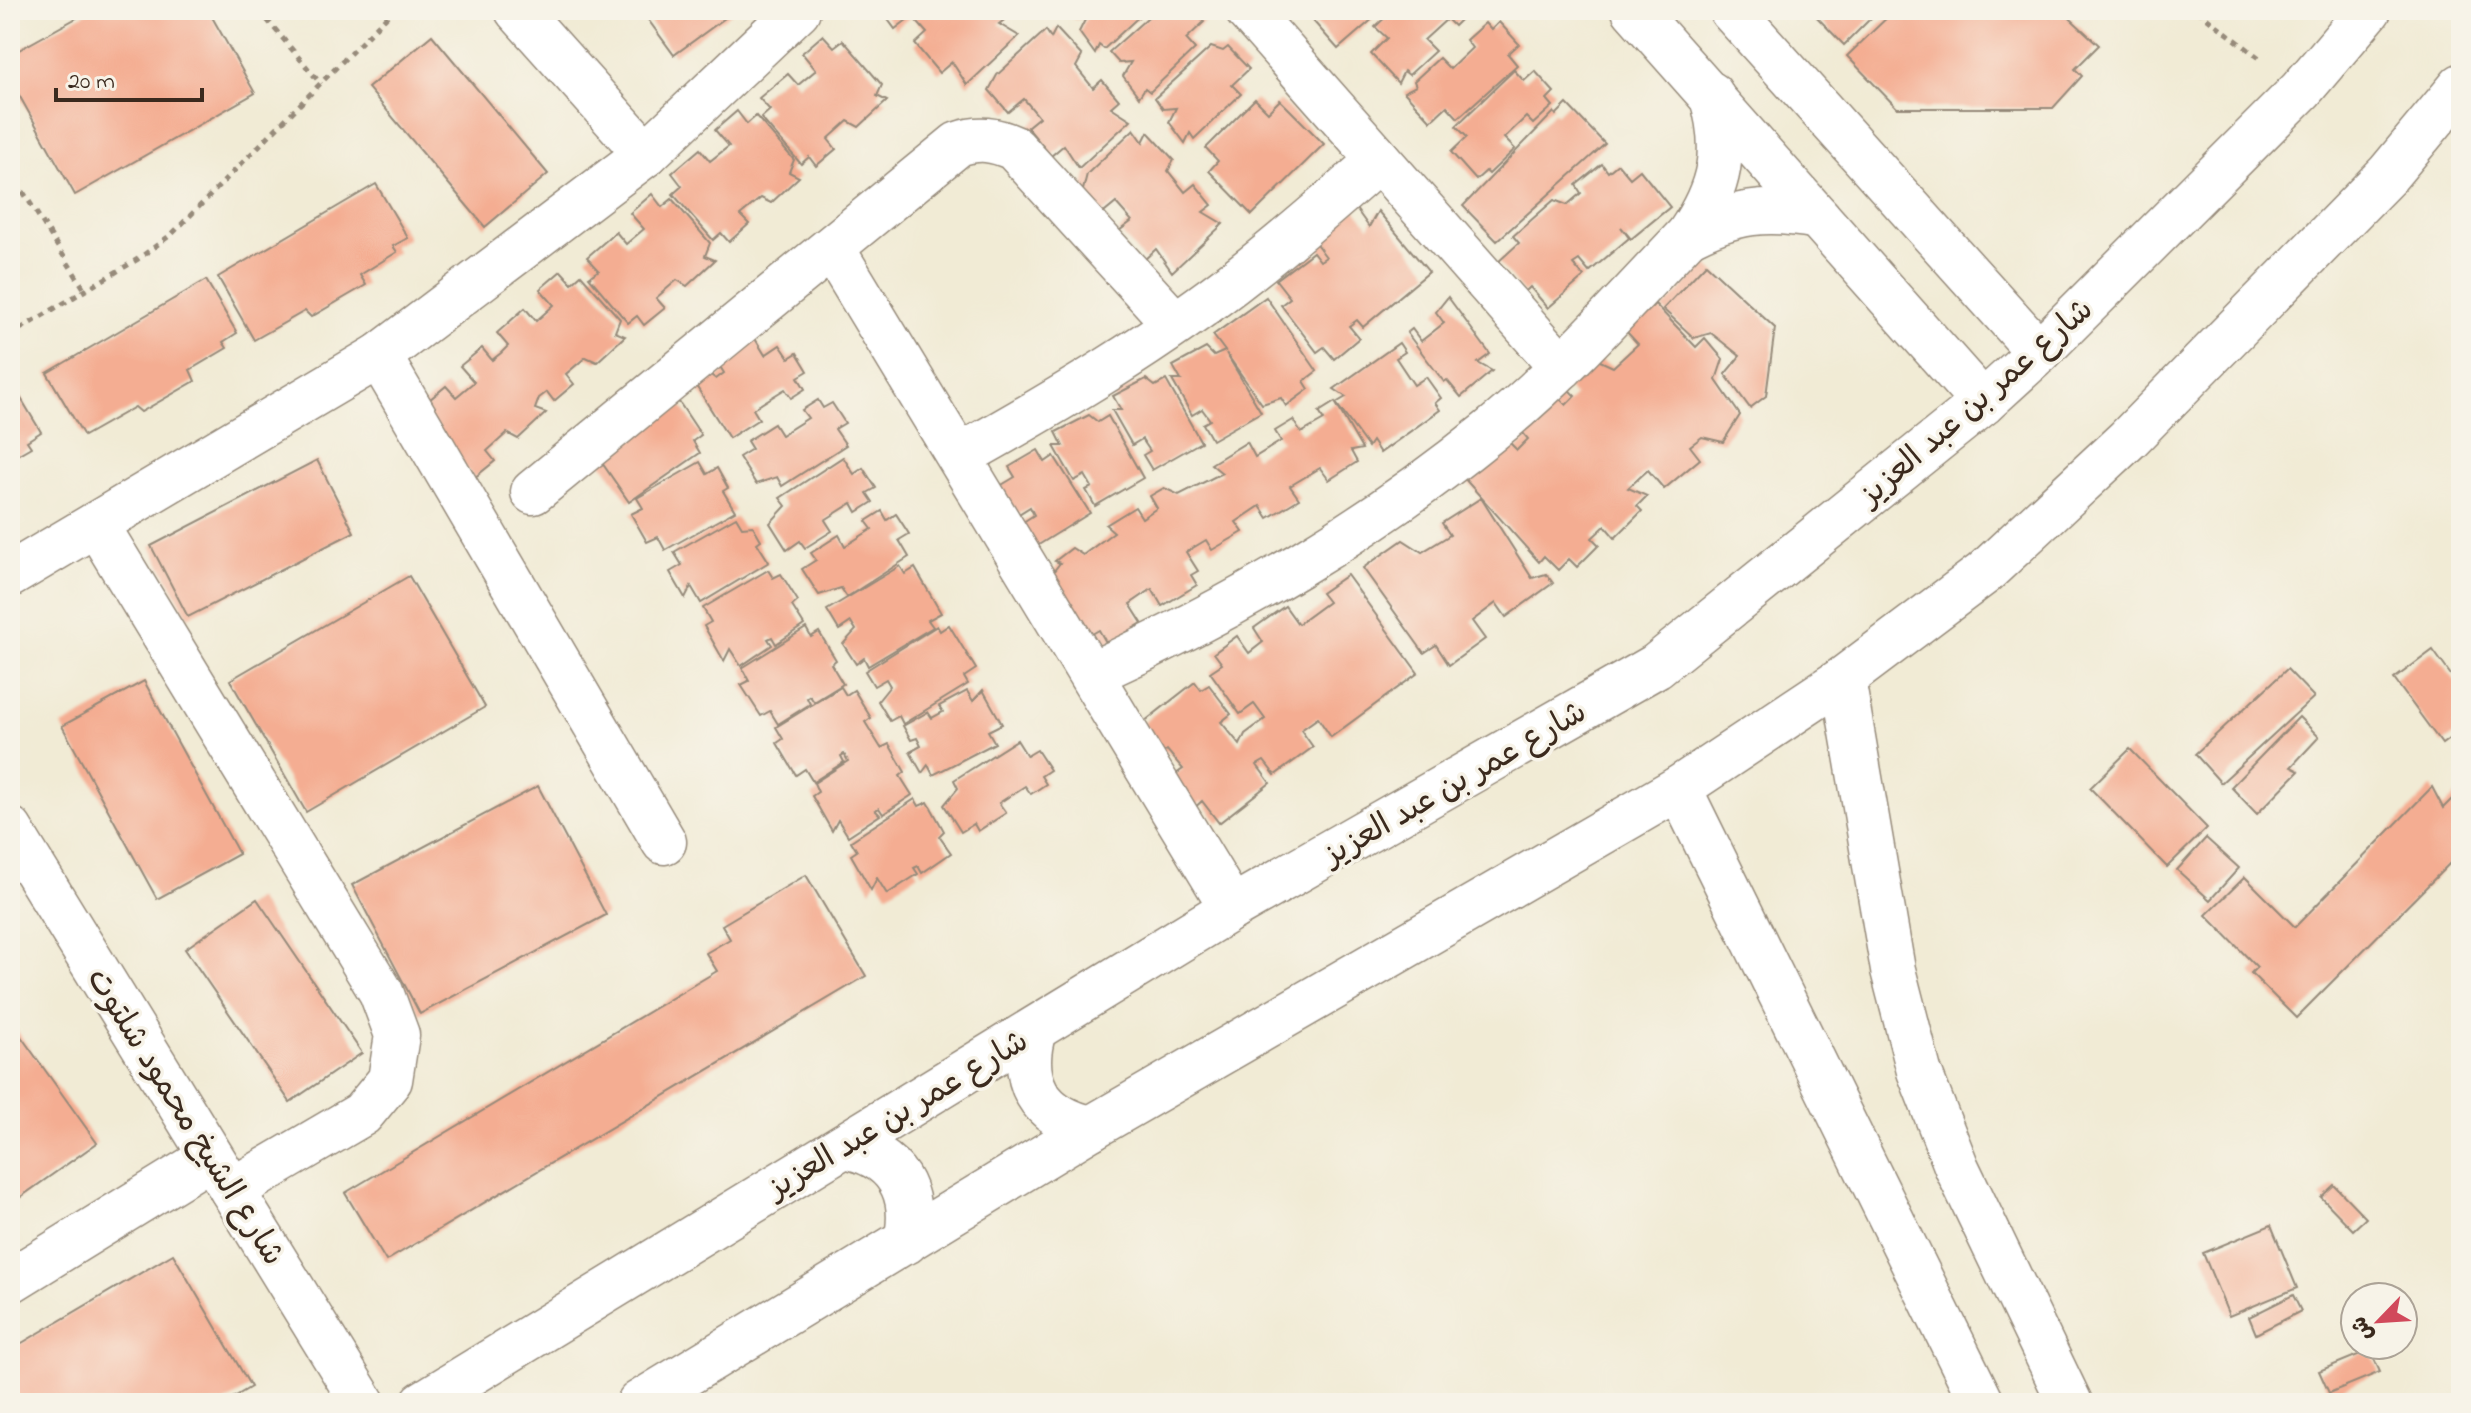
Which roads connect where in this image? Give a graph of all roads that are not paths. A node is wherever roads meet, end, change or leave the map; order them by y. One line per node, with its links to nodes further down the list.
1 (517, 10): 9 (street)
2 (798, 10): 9 (street)
3 (1247, 10): 10 (street)
4 (1634, 10): 8 (street)
5 (1731, 10): 15 (street)
6 (2369, 10): 15 (street, شارع عمر بن عبد العزيز)
7 (2461, 86): 24 (street)
8 (1711, 94): 11 (street); 12 (street)
9 (646, 154): 16 (street)
10 (1379, 160): 14 (street); 17 (street)
11 (1818, 217): 12 (street); 18 (street)
12 (1688, 235): 17 (street)
13 (832, 248): 14 (street); 19 (street); 20 (street)
14 (1175, 324): 19 (street)
15 (2039, 352): 18 (street, شارع عمر بن عبد العزيز)
16 (379, 356): 21 (street); 27 (street)
17 (1562, 367): 23 (street)
18 (1983, 403): 28 (street, شارع عمر بن عبد العزيز)
19 (960, 456): 23 (street)
20 (533, 492)
21 (96, 524): 22 (street); 32 (street)
22 (10, 575)
23 (1091, 674): 28 (street)
24 (1843, 679): 25 (street); 39 (street)
25 (1679, 788): 30 (street); 38 (street)
26 (10, 829): 32 (street, شارع الشيخ محمود شلتوت)
27 (664, 842)
28 (1232, 908): 29 (street, شارع عمر بن عبد العزيز)
29 (1034, 1030): 30 (street); 31 (street, شارع عمر بن عبد العزيز)
30 (1091, 1128): 33 (street)
31 (844, 1146): 33 (street); 36 (street, شارع عمر بن عبد العزيز)
32 (222, 1173): 34 (street); 35 (street, شارع الشيخ محمود شلتوت)
33 (906, 1242): 37 (street)
34 (10, 1281)
35 (363, 1403)
36 (423, 1403)
37 (639, 1403)
38 (1982, 1403)
39 (2070, 1403)

